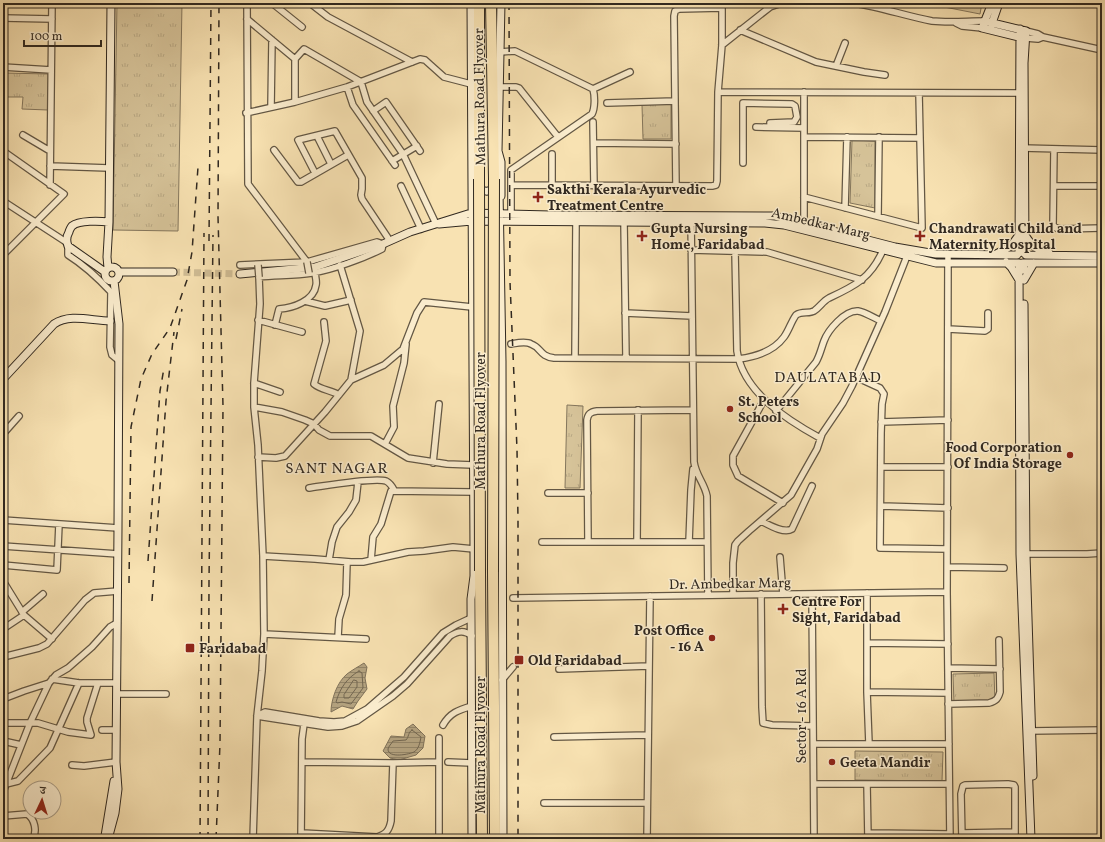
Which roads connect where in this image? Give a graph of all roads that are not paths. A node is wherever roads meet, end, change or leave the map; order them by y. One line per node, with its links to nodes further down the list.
1 (52, 3): 16 (street)
2 (110, 3): 77 (street)
3 (247, 3): 17 (street)
4 (272, 3): 19 (street)
5 (310, 3): 28 (street)
6 (472, 3): 35 (street)
7 (479, 3): 234 (highway, Mathura Road Flyover, bridge)
8 (491, 3): 309 (highway, Mathura Road Flyover, bridge)
9 (501, 3): 26 (street)
10 (782, 3): 20 (street)
11 (854, 3): 18 (street)
12 (992, 3): 18 (street)
13 (999, 3): 18 (street)
14 (722, 5): 24 (street); 44 (street)
15 (3, 18): 16 (street)
16 (52, 19): 31 (street)
17 (247, 19): 22 (street); 50 (street)
18 (987, 25): 21 (street)
19 (302, 27)
20 (740, 30): 24 (street); 29 (street)
21 (1023, 34): 25 (street); 43 (street)
22 (272, 40): 27 (street); 48 (street)
23 (845, 43): 29 (street)
24 (722, 45): 39 (street)
25 (1102, 50)
26 (500, 52): 37 (street); 38 (street)
27 (295, 59): 34 (street); 45 (street)
28 (412, 62): 34 (street); 35 (street)
29 (836, 66): 33 (street)
30 (3, 67): 31 (street)
31 (52, 70): 69 (street)
32 (630, 72): 38 (street)
33 (885, 75)
34 (361, 82): 36 (street); 49 (street)
35 (471, 84): 79 (street)
36 (347, 87): 45 (street); 71 (street)
37 (499, 87): 57 (street); 70 (street)
38 (593, 89): 57 (street)
39 (718, 92): 40 (street); 88 (street)
40 (778, 92): 41 (street); 47 (street)
41 (804, 92): 42 (street); 54 (street)
42 (919, 93): 43 (street); 61 (street)
43 (1022, 93): 64 (street)
44 (675, 101): 46 (street); 63 (street)
45 (295, 102): 48 (street)
46 (607, 103)
47 (778, 104): 52 (street); 74 (street)
48 (271, 107): 50 (street)
49 (373, 111): 71 (street); 71 (street)
50 (246, 113): 120 (street)
51 (593, 122): 62 (street)
52 (770, 123)
53 (756, 127): 54 (street)
54 (804, 128): 58 (street)
55 (23, 134): 69 (street)
56 (317, 136): 73 (street); 75 (street); 78 (street)
57 (558, 137): 82 (street)
58 (804, 137): 59 (street); 89 (street)
59 (847, 137): 60 (street); 91 (street)
60 (879, 137): 61 (street); 95 (street)
61 (920, 138): 95 (street)
62 (594, 143): 63 (street); 85 (street)
63 (676, 144): 88 (street)
64 (1022, 148): 65 (street); 107 (street)
65 (1054, 149): 67 (street); 86 (street)
66 (274, 150): 78 (street)
67 (1102, 150)
68 (3, 151): 81 (street)
69 (50, 151): 76 (street)
70 (498, 151): 80 (street); 93 (street)
71 (403, 154): 103 (street)
72 (552, 154): 84 (street)
73 (348, 155): 75 (street); 108 (street)
74 (743, 163)
75 (331, 164): 78 (street)
76 (50, 166): 77 (street); 81 (street)
77 (109, 168): 99 (street)
78 (315, 174)
79 (472, 183): 80 (street); 92 (street)
80 (499, 183): 93 (street)
81 (50, 185): 98 (street)
82 (511, 185): 84 (street); 94 (street)
83 (401, 186): 106 (street)
84 (552, 186): 85 (street)
85 (594, 186): 88 (street)
86 (1054, 186): 87 (street); 105 (street)
87 (1102, 186)
88 (676, 187)
89 (804, 197): 91 (street); 104 (street)
90 (3, 201): 98 (street)
91 (845, 208): 95 (street)
92 (471, 213): 93 (street, Ambedkar Marg); 97 (street); 103 (street, Ambedkar Marg)
93 (500, 213): 94 (street, Ambedkar Marg); 100 (street)
94 (511, 214): 96 (street, Ambedkar Marg)
95 (878, 216)
96 (691, 218): 102 (street, Ambedkar Marg); 104 (street, Ambedkar Marg); 110 (street)
97 (472, 221): 100 (street, Ambedkar Marg); 103 (street, Ambedkar Marg); 131 (street)
98 (37, 222): 109 (street); 114 (street)
99 (109, 222): 109 (street); 128 (street)
100 (500, 222): 101 (street, Ambedkar Marg); 133 (street)
101 (576, 222): 102 (street, Ambedkar Marg); 154 (street)
102 (624, 222): 142 (street)
103 (437, 224): 106 (street)
104 (804, 227): 111 (street, Ambedkar Marg); 113 (street, Ambedkar Marg)
105 (1102, 228)
106 (421, 229): 108 (street)
107 (1022, 235): 115 (street); 117 (street); 119 (street)
108 (386, 243): 120 (street); 127 (street); 134 (street)
109 (67, 244): 128 (street); 147 (street)
110 (691, 250): 112 (street); 144 (street)
111 (883, 250): 116 (street, Ambedkar Marg); 136 (street)
112 (735, 252): 136 (street); 157 (street)
113 (948, 254): 115 (street, Ambedkar Marg); 121 (street)
114 (3, 255)
115 (994, 255): 119 (street, Ambedkar Marg)
116 (907, 256): 121 (street, Ambedkar Marg); 146 (street)
117 (1057, 256): 118 (street, Ambedkar Marg); 119 (street, Ambedkar Marg)
118 (1102, 256)
119 (1022, 257): 122 (street, Ambedkar Marg); 123 (street, Ambedkar Marg); 137 (street)
120 (307, 262): 126 (street); 132 (street, bridge)
121 (948, 262): 122 (street, Ambedkar Marg); 150 (street)
122 (1006, 262): 137 (street)
123 (1034, 263): 124 (street, Ambedkar Marg); 137 (street)
124 (1102, 263)
125 (240, 265): 126 (street)
126 (258, 265): 135 (street, bridge)
127 (340, 265): 132 (street); 139 (street)
128 (106, 270): 129 (street); 138 (street)
129 (119, 272): 130 (street); 138 (street)
130 (173, 272)
131 (472, 272): 133 (street); 141 (street)
132 (312, 273): 135 (street); 140 (street)
133 (500, 273): 250 (street)
134 (240, 274)
135 (259, 277): 145 (street)
136 (862, 280): 157 (street)
137 (1022, 280): 209 (street)
138 (114, 281): 158 (street)
139 (351, 300): 140 (street); 161 (street)
140 (305, 301): 149 (street)
141 (472, 307): 152 (street); 181 (street)
142 (625, 313): 144 (street); 155 (street)
143 (988, 313): 150 (street)
144 (692, 316): 156 (street)
145 (258, 320): 149 (street); 162 (street)
146 (881, 320): 159 (street); 170 (street)
147 (110, 321): 158 (street); 160 (street)
148 (324, 322): 164 (street)
149 (275, 325): 151 (street)
150 (948, 329): 172 (street)
151 (302, 332)
152 (406, 343): 161 (street); 177 (street)
153 (511, 344): 154 (street)
154 (575, 357): 155 (street)
155 (626, 358): 156 (street)
156 (693, 358): 157 (street); 169 (street)
157 (738, 358): 165 (street)
158 (118, 360): 197 (street)
159 (856, 377): 173 (street); 176 (street)
160 (3, 379)
161 (351, 380): 164 (street)
162 (254, 383): 163 (street); 167 (street)
163 (280, 392)
164 (339, 394): 174 (street)
165 (764, 400): 170 (street); 191 (street)
166 (439, 404): 179 (street)
167 (254, 407): 174 (street); 178 (street)
168 (638, 410): 169 (street); 190 (street); 200 (street)
169 (693, 410): 180 (street)
170 (776, 411): 176 (street)
171 (19, 416): 175 (street)
172 (948, 420): 173 (street); 183 (street)
173 (881, 422): 182 (street)
174 (314, 424): 177 (street); 178 (street)
175 (3, 434)
176 (820, 438): 191 (street)
177 (385, 444): 179 (street)
178 (258, 457): 210 (street)
179 (433, 462): 181 (street)
180 (694, 462): 201 (street); 202 (street)
181 (473, 465): 188 (street)
182 (881, 467): 183 (street); 192 (street)
183 (948, 467): 193 (street)
184 (358, 482): 186 (street); 187 (street); 212 (street)
185 (812, 486): 195 (street)
186 (308, 488)
187 (394, 490): 188 (street); 213 (street)
188 (473, 492): 204 (street)
189 (548, 493): 190 (street)
190 (588, 493): 199 (street)
191 (783, 503): 195 (street)
192 (880, 506): 193 (street); 205 (street)
193 (948, 508): 205 (street)
194 (3, 520): 196 (street)
195 (761, 521): 228 (street)
196 (59, 524): 197 (street); 206 (street)
197 (118, 528): 208 (street)
198 (542, 542): 199 (street)
199 (588, 542): 200 (street)
200 (637, 542): 201 (street)
201 (689, 542): 202 (street)
202 (707, 542): 227 (street)
203 (3, 546): 206 (street)
204 (474, 549): 213 (street); 219 (street)
205 (947, 549): 216 (street)
206 (58, 550): 208 (street); 215 (street)
207 (1102, 552): 209 (street)
208 (118, 554): 220 (street)
209 (1023, 554): 272 (street)
210 (262, 556): 212 (street); 236 (street)
211 (780, 557): 225 (street)
212 (329, 560): 214 (street)
213 (371, 560): 214 (street)
214 (347, 562): 238 (street)
215 (3, 565)
216 (948, 567): 217 (street); 221 (street)
217 (1004, 568)
218 (3, 581): 231 (street)
219 (473, 581): 232 (street); 234 (highway)
220 (118, 591): 233 (street); 240 (street)
221 (947, 592): 222 (street, Dr. Ambedkar Marg); 243 (street)
222 (867, 593): 226 (street, Dr. Ambedkar Marg); 242 (street)
223 (43, 594): 231 (street)
224 (761, 594): 225 (street, Dr. Ambedkar Marg); 228 (street, Dr. Ambedkar Marg); 267 (street)
225 (783, 594): 226 (street, Dr. Ambedkar Marg)
226 (812, 594): 267 (street, Sector - 16 A Rd)
227 (708, 595): 228 (street, Dr. Ambedkar Marg); 229 (street, Dr. Ambedkar Marg)
228 (733, 595)
229 (650, 596): 230 (street, Dr. Ambedkar Marg); 245 (street)
230 (513, 598)
231 (23, 614): 235 (street); 240 (street)
232 (471, 618): 237 (street); 262 (street)
233 (117, 623): 251 (street); 254 (street)
234 (480, 628): 308 (highway)
235 (3, 629)
236 (264, 634): 238 (street); 262 (street)
237 (472, 636): 261 (street); 265 (street)
238 (338, 637): 239 (street)
239 (366, 639)
240 (52, 640): 244 (street)
241 (999, 640): 248 (street)
242 (867, 643): 243 (street); 255 (street)
243 (948, 644): 247 (street)
244 (3, 657)
245 (649, 666): 249 (street); 273 (street)
246 (513, 667): 250 (street)
247 (948, 668): 248 (street); 256 (street)
248 (1000, 668): 260 (street)
249 (559, 669)
250 (502, 680): 310 (street)
251 (51, 681): 252 (street); 259 (street); 264 (street)
252 (79, 683): 253 (street); 268 (street)
253 (98, 683): 254 (street); 268 (street)
254 (117, 683): 257 (street)
255 (867, 692): 256 (street); 278 (street)
256 (948, 693): 260 (street)
257 (117, 694): 258 (street); 270 (street)
258 (166, 694)
259 (3, 699)
260 (948, 704): 279 (street)
261 (472, 706): 266 (street); 286 (street)
262 (257, 716): 265 (street); 305 (street)
263 (3, 723): 264 (street)
264 (30, 723): 268 (street); 280 (street)
265 (304, 724): 282 (street)
266 (443, 725)
267 (813, 726): 277 (street, Sector - 16 A Rd)
268 (59, 729): 289 (street)
269 (102, 730): 270 (street)
270 (116, 730): 281 (street)
271 (1102, 730): 272 (street)
272 (1030, 731): 314 (street); 315 (street)
273 (648, 735): 274 (street); 295 (street)
274 (554, 737)
275 (439, 738): 283 (street)
276 (3, 742): 280 (street)
277 (814, 744): 278 (street); 290 (street, Sector - 16 A Rd)
278 (869, 744): 279 (street)
279 (949, 744): 292 (street)
280 (21, 745): 289 (street)
281 (116, 762): 287 (street); 288 (street)
282 (302, 762): 285 (street); 298 (street)
283 (439, 762): 285 (street); 306 (street)
284 (448, 762): 286 (street)
285 (392, 763): 298 (street)
286 (472, 763): 307 (street)
287 (72, 765)
288 (116, 771): 303 (street); 304 (street)
289 (6, 784): 293 (street)
290 (814, 784): 291 (street); 312 (street, Sector - 16 A Rd)
291 (867, 784): 292 (street); 299 (street)
292 (949, 784): 300 (street)
293 (3, 792)
294 (544, 803): 295 (street)
295 (647, 803): 311 (street)
296 (3, 816): 302 (street)
297 (1015, 832): 301 (street); 301 (street); 313 (street)
298 (302, 836)
299 (868, 836): 300 (street)
300 (950, 836)
301 (962, 836)
302 (33, 839)
303 (104, 839)
304 (108, 839)
305 (253, 839)
306 (439, 839)
307 (472, 839)
308 (482, 839)
309 (495, 839)
310 (503, 839)
311 (647, 839)
312 (814, 839)
313 (1015, 839)
314 (1031, 839)
315 (1035, 839)

